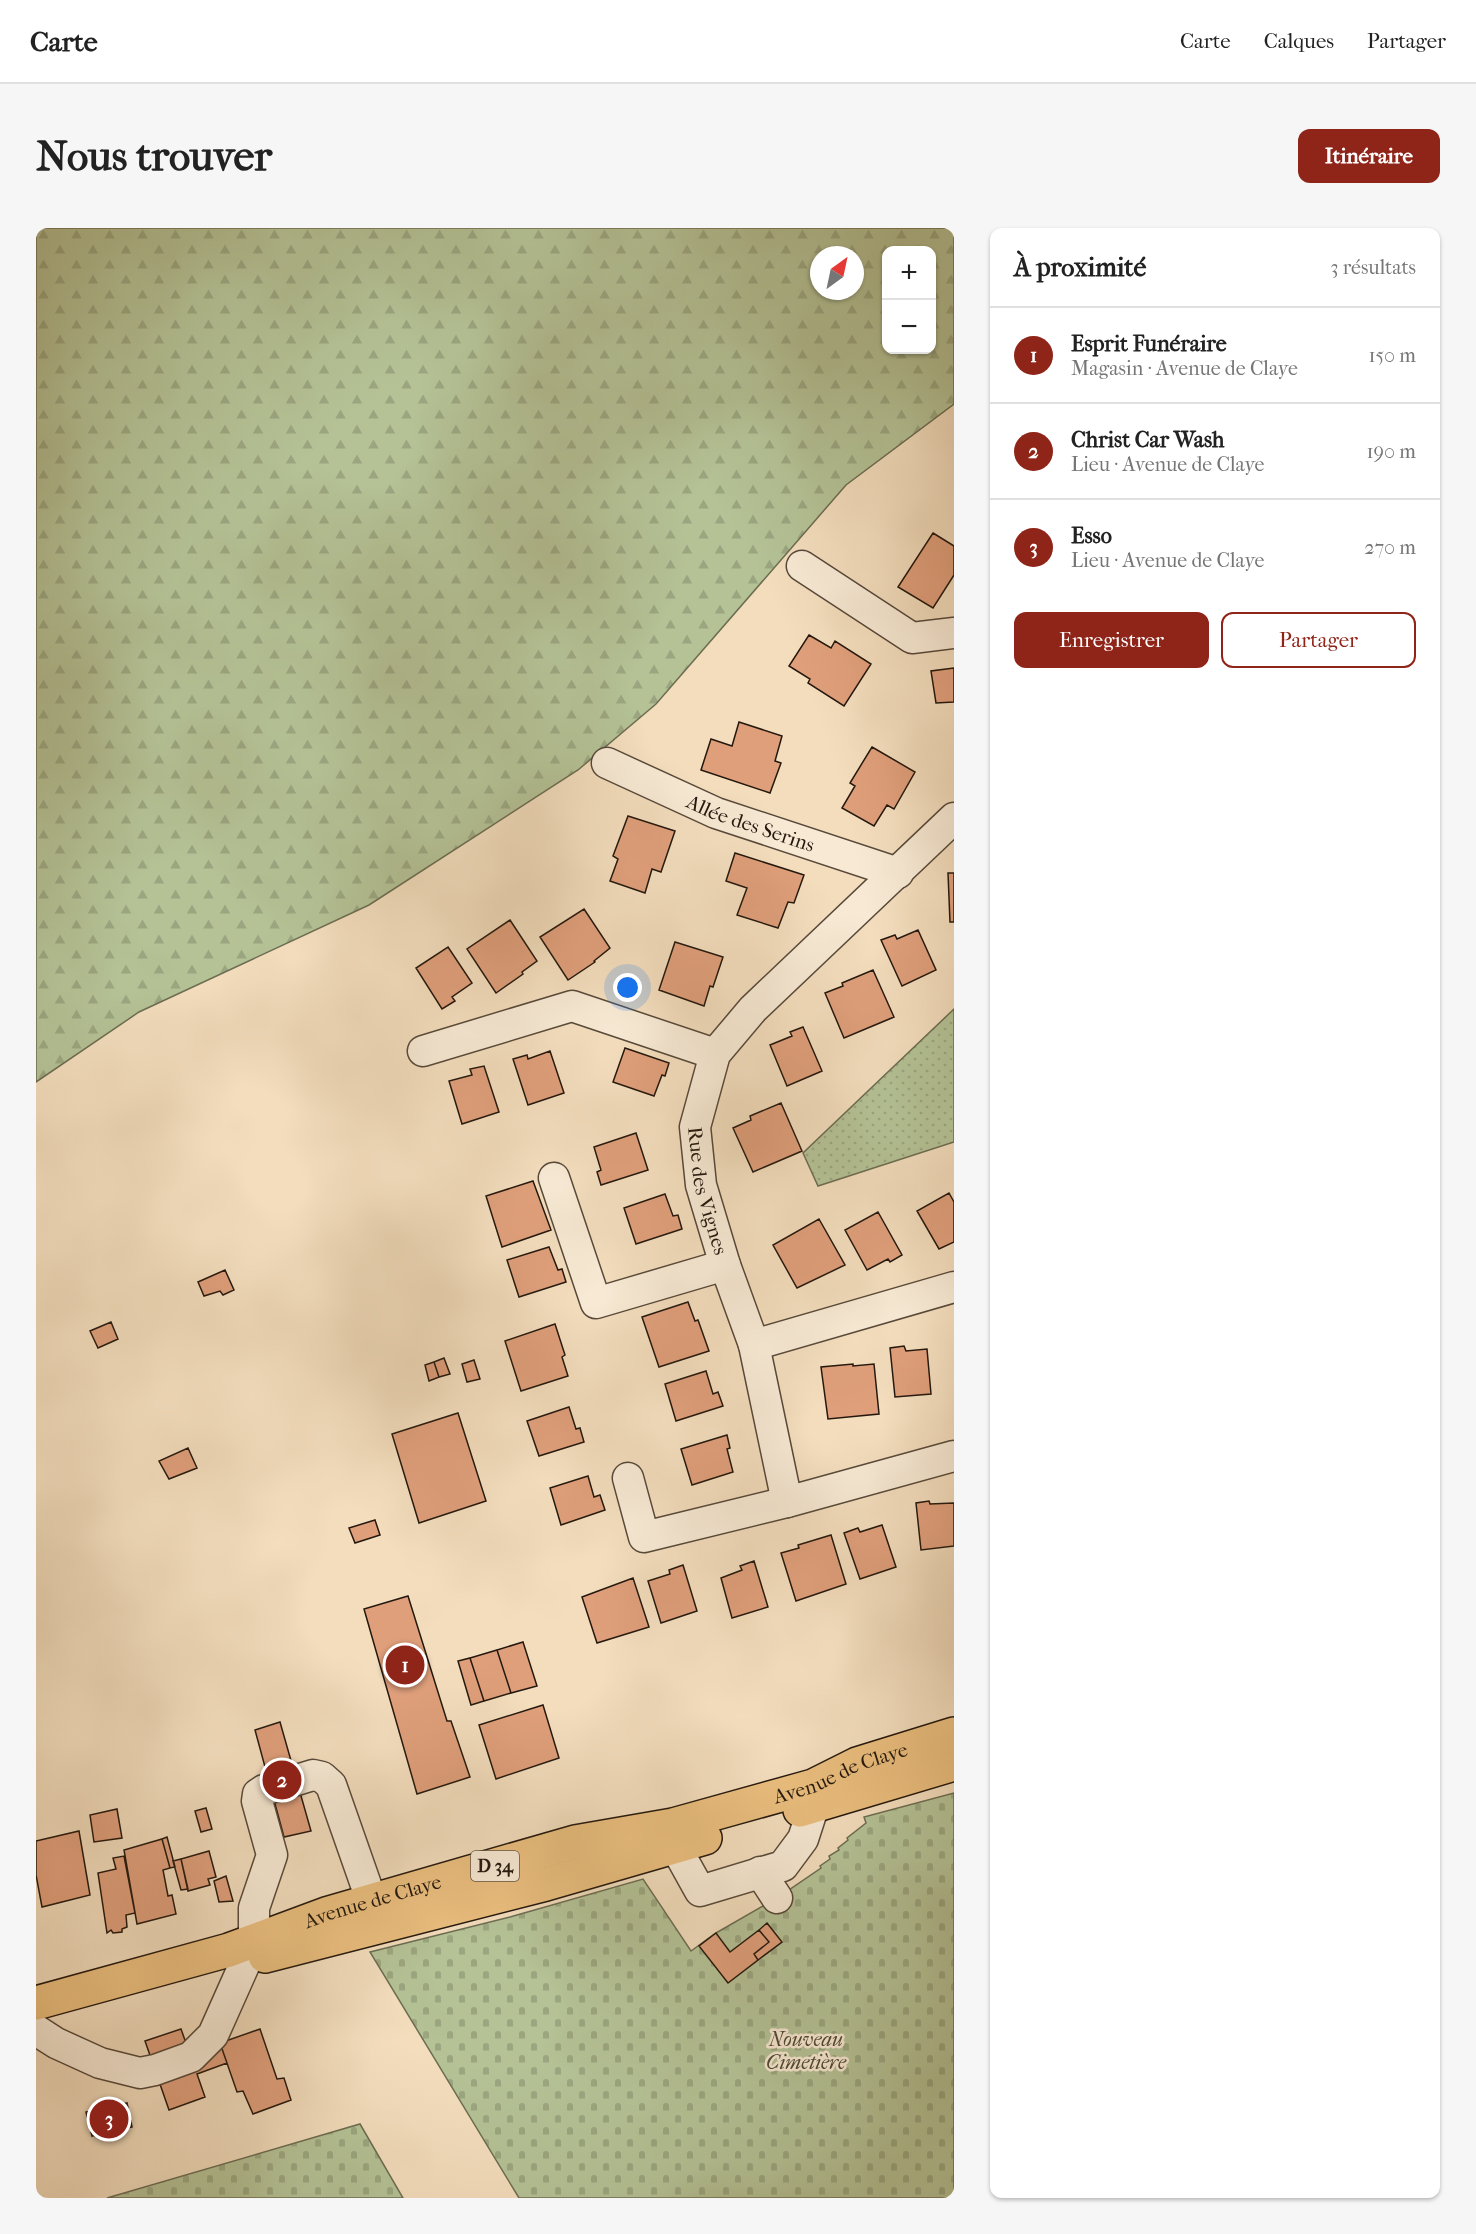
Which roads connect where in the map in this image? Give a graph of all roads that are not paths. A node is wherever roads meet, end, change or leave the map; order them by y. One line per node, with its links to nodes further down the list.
1 (802, 566): 2 (street)
2 (954, 633)
3 (607, 763): 5 (street, Allée des Serins)
4 (954, 818): 5 (street, Rue des Vignes)
5 (898, 873): 7 (street, Rue des Vignes)
6 (423, 1051): 7 (street)
7 (715, 1054): 9 (street, Rue des Vignes)
8 (554, 1178): 9 (street)
9 (726, 1265): 11 (street, Rue des Vignes)
10 (954, 1287): 11 (street)
11 (754, 1345): 14 (street, Rue des Vignes)
12 (954, 1456): 14 (street)
13 (628, 1478): 14 (street)
14 (787, 1502)
15 (954, 1734): 19 (main road, Avenue de Claye / D 34)
16 (954, 1764): 17 (main road, Avenue de Claye / D 34)
17 (814, 1805): 18 (main road, Avenue de Claye / D 34); 20 (street)
18 (675, 1846): 20 (street); 23 (main road, Avenue de Claye / D 34)
19 (476, 1872): 22 (main road, Avenue de Claye / D 34); 23 (street)
20 (760, 1872): 21 (street)
21 (777, 1898)
22 (372, 1902): 24 (main road, Avenue de Claye / D 34); 24 (street)
23 (313, 1944): 24 (main road, Avenue de Claye / D 34)
24 (250, 1951): 25 (main road, Avenue de Claye / D 34); 26 (main road, Avenue de Claye / D 34); 27 (street)
25 (36, 2003)
26 (36, 2017)
27 (36, 2030)

